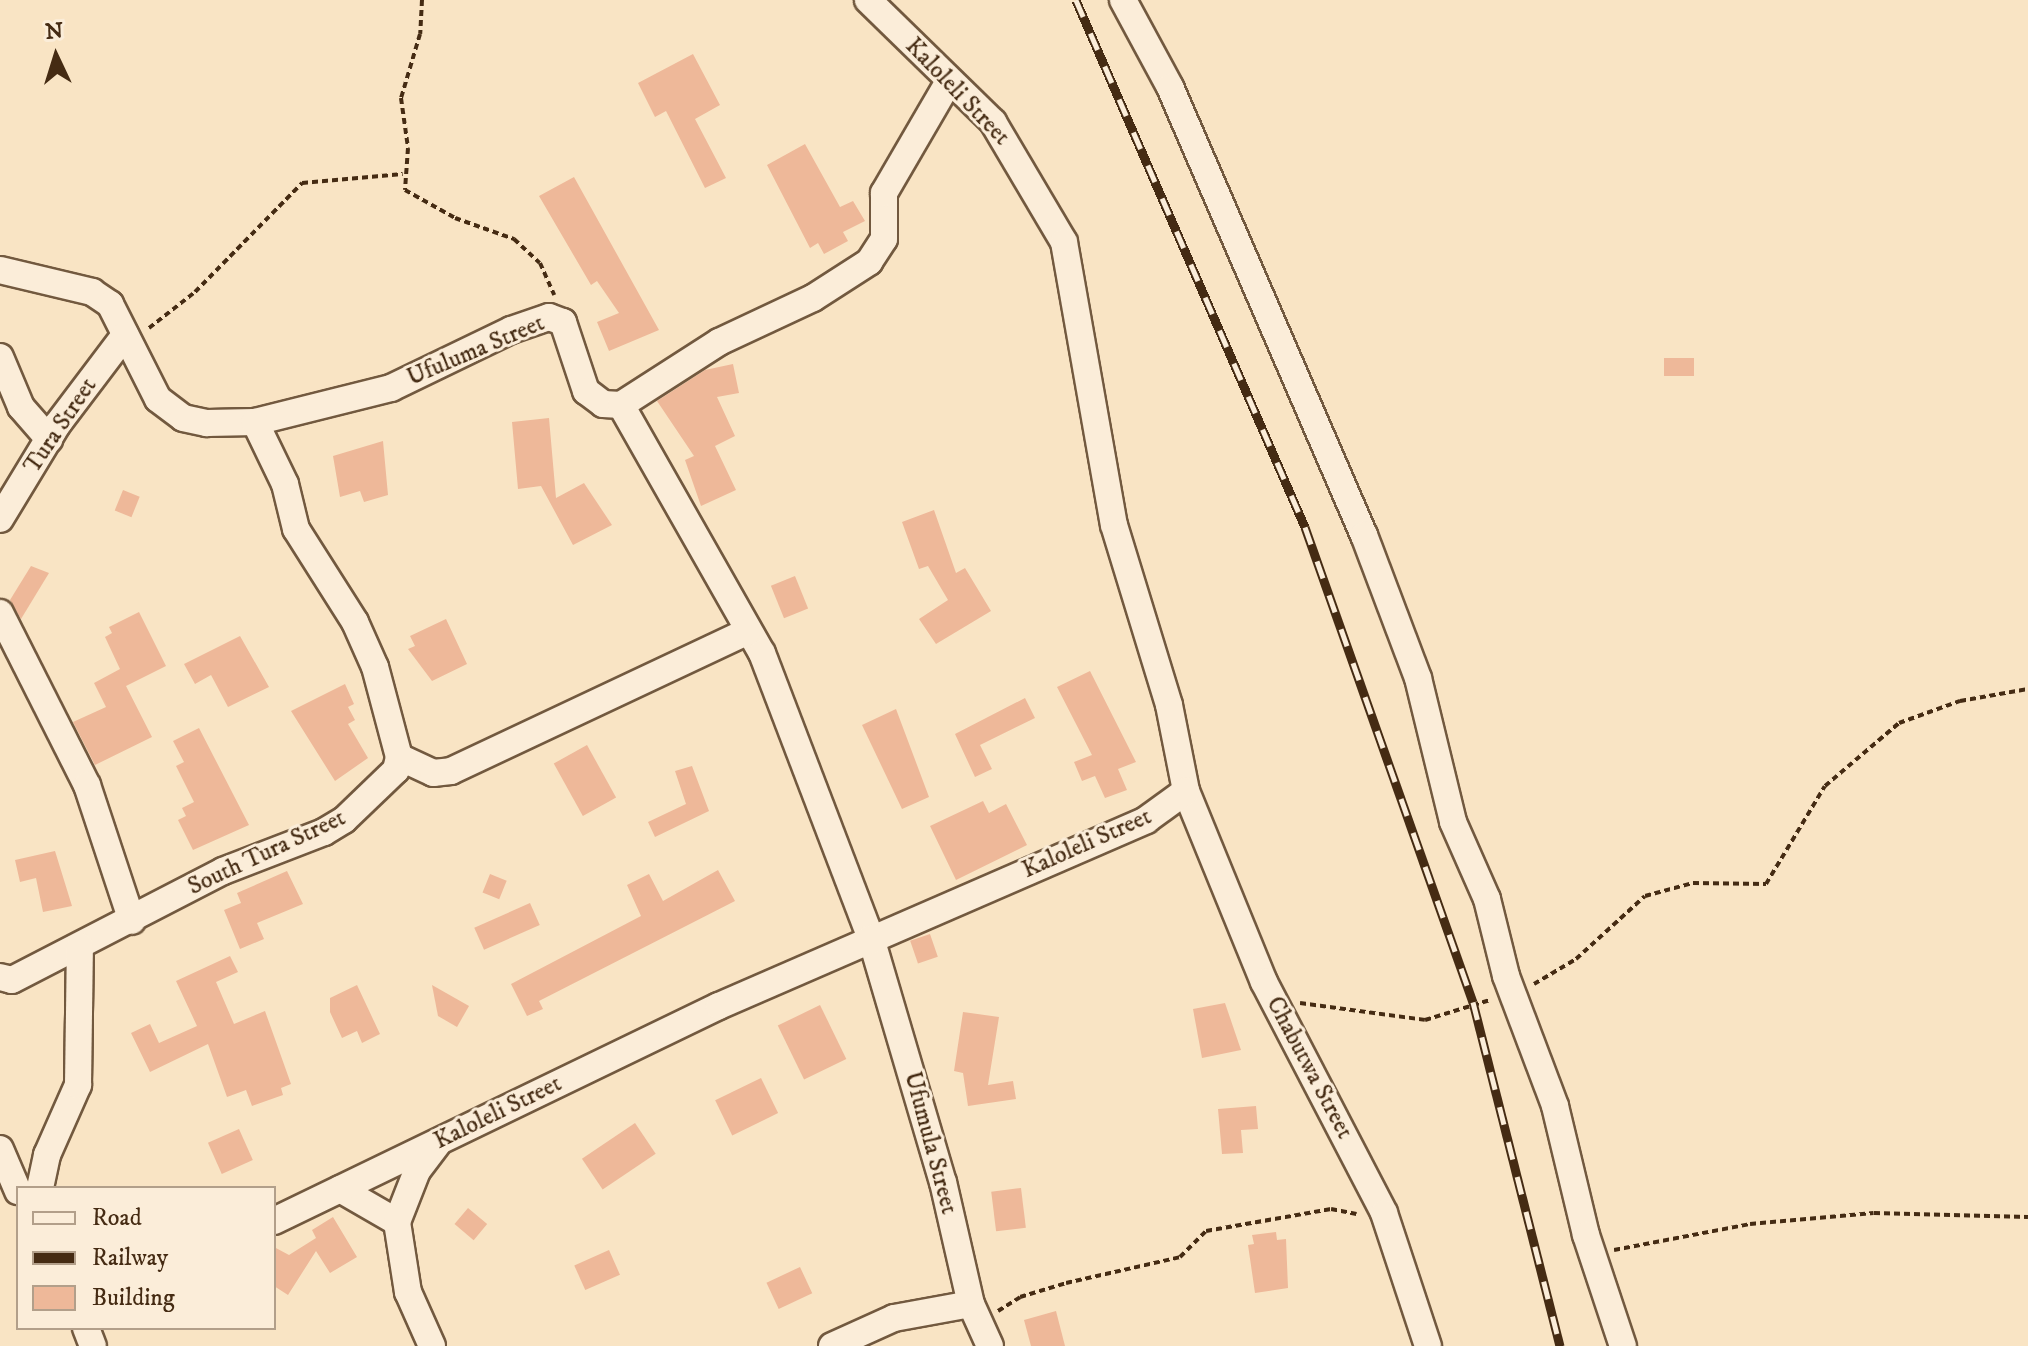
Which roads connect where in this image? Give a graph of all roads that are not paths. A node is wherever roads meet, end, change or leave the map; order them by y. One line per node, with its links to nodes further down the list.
1 (868, 0): 3 (street, Kaloleli Street)
2 (1123, 0): 28 (street)
3 (948, 83): 7 (street); 14 (street, Kaloleli Street)
4 (0, 270): 5 (street, Ufuluma Street)
5 (128, 341): 8 (street, Ufuluma Street); 9 (street, Tura Street)
6 (0, 357): 9 (street)
7 (621, 405): 8 (street, Ufuluma Street); 12 (street)
8 (255, 422): 13 (street)
9 (49, 439): 10 (street, Tura Street)
10 (0, 519)
11 (0, 613): 15 (street)
12 (747, 632): 13 (street); 16 (street)
13 (399, 757): 15 (street, South Tura Street)
14 (1186, 791): 16 (street, Kaloleli Street); 27 (street, Chabutwa Street)
15 (132, 921): 17 (street, South Tura Street)
16 (871, 938): 19 (street, Kaloleli Street); 24 (street, Ufumula Street)
17 (80, 946): 18 (street, South Tura Street); 20 (street)
18 (4, 982)
19 (438, 1142): 21 (street, Kaloleli Street); 23 (street)
20 (40, 1186)
21 (340, 1189): 22 (street, Kaloleli Street); 23 (street)
22 (276, 1220)
23 (397, 1222): 25 (street)
24 (981, 1324): 26 (street)
25 (432, 1346)
26 (832, 1346)
27 (1428, 1346)
28 (1623, 1346)

